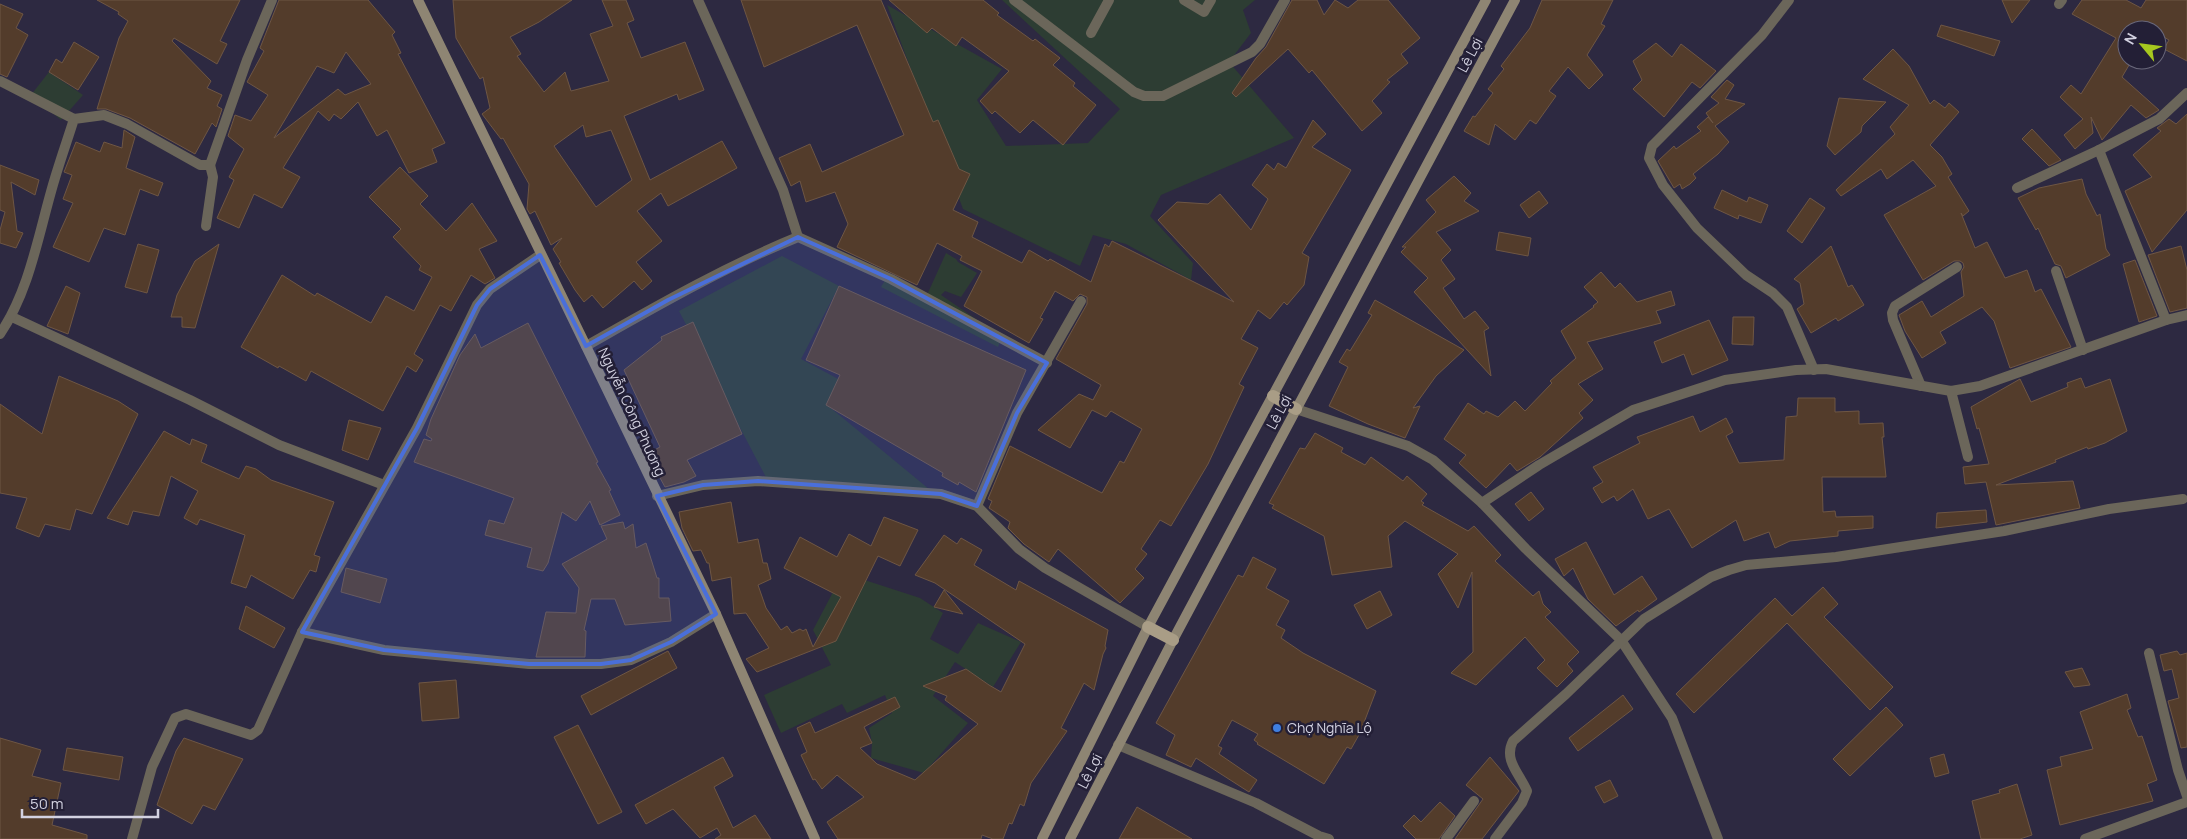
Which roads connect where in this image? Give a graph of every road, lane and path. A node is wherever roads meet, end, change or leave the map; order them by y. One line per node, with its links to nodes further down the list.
1 (272, 0): 17 (street)
2 (418, 0): 21 (main road, Nguyễn Công Phương)
3 (698, 0): 20 (street)
4 (1014, 0): 8 (street)
5 (1109, 0): 12 (street)
6 (1184, 0): 7 (street)
7 (1211, 0)
8 (1285, 0)
9 (1486, 0): 35 (main road, Lê Lợi)
10 (1515, 0): 36 (main road, Lê Lợi)
11 (1789, 0): 32 (street)
12 (1091, 33)
13 (0, 81): 15 (street)
14 (2187, 93): 16 (street)
15 (74, 119): 17 (street); 26 (street)
16 (2100, 150): 18 (street); 27 (street)
17 (210, 165): 19 (street)
18 (2017, 188)
19 (206, 226)
20 (798, 237): 29 (street); 31 (street)
21 (540, 255): 29 (main road, Nguyễn Công Phương); 38 (street)
22 (1957, 267): 33 (street)
23 (2056, 271): 30 (street)
24 (1081, 300): 31 (street)
25 (2187, 315): 27 (street)
26 (12, 316): 28 (street); 38 (street)
27 (2166, 320): 30 (street)
28 (0, 334)
29 (586, 346): 39 (main road, Nguyễn Công Phương)
30 (2083, 350): 34 (street)
31 (1047, 363): 42 (street)
32 (1814, 370): 33 (street); 41 (street)
33 (1921, 386): 34 (street)
34 (1951, 391): 37 (street)
35 (1272, 396): 36 (main road); 44 (main road, Lê Lợi)
36 (1296, 408): 41 (street); 46 (main road, Lê Lợi)
37 (1968, 457)
38 (384, 485): 45 (street)
39 (657, 496): 42 (street); 43 (main road, Nguyễn Công Phương)
40 (2183, 499): 47 (street)
41 (1482, 503): 47 (street)
42 (977, 506): 44 (street)
43 (716, 614): 45 (street); 54 (main road, Nguyễn Công Phương)
44 (1148, 627): 46 (main road); 55 (main road, Lê Lợi)
45 (302, 632): 53 (street)
46 (1173, 640): 49 (main road, Lê Lợi)
47 (1621, 640): 59 (street); 60 (street)
48 (2149, 652): 50 (street)
49 (1118, 745): 56 (main road, Lê Lợi); 57 (street)
50 (2187, 796)
51 (1474, 801): 58 (street)
52 (2187, 802): 61 (street)
53 (132, 839)
54 (815, 839)
55 (1042, 839)
56 (1070, 839)
57 (1329, 839)
58 (1446, 839)
59 (1495, 839)
60 (1718, 839)
61 (2085, 839)

